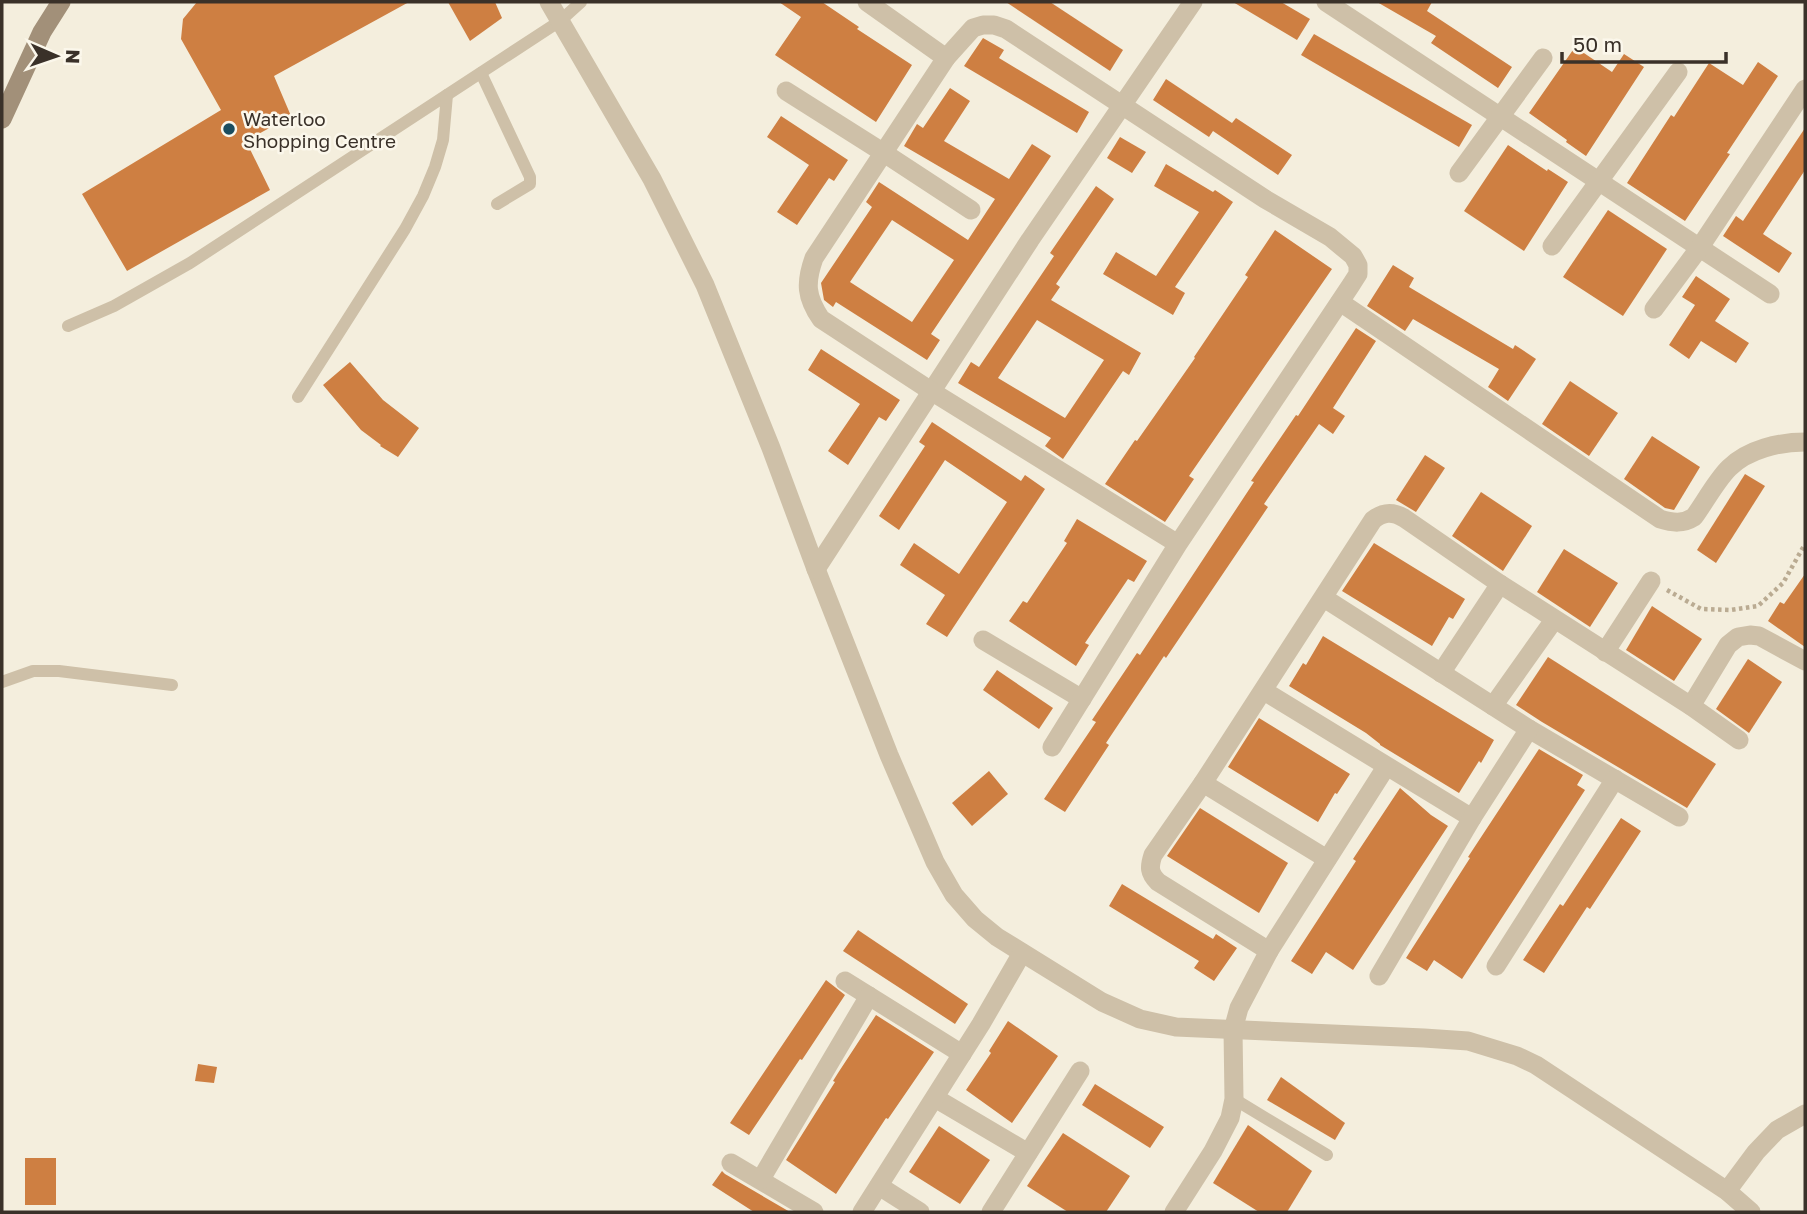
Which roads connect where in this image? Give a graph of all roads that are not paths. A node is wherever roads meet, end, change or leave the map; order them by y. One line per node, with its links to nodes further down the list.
1 (61, 2): 17 (main road)
2 (549, 2): 7 (street)
3 (581, 2): 7 (lane)
4 (867, 2): 8 (street)
5 (1193, 2): 15 (street)
6 (1326, 2): 16 (street)
7 (560, 21): 11 (lane); 33 (street)
8 (946, 58): 15 (street); 18 (street)
9 (1543, 58): 16 (street)
10 (1678, 72): 20 (street)
11 (481, 73): 14 (lane); 21 (lane)
12 (1805, 89): 24 (street)
13 (786, 91): 18 (street)
14 (447, 95): 28 (lane); 30 (lane)
15 (1122, 106): 26 (street); 29 (street)
16 (1502, 117): 19 (street); 20 (street)
17 (2, 119)
18 (884, 153): 22 (street); 29 (street)
19 (1459, 173)
20 (1600, 181): 23 (street); 24 (street)
21 (497, 204)
22 (971, 210)
23 (1552, 246)
24 (1700, 247): 25 (street); 27 (street)
25 (1770, 294)
26 (1340, 302): 31 (street); 32 (street)
27 (1654, 309)
28 (68, 326)
29 (931, 391): 32 (street); 33 (street)
30 (298, 397)
31 (1805, 442)
32 (1178, 544): 45 (street)
33 (816, 569): 58 (street)
34 (1651, 581): 39 (street)
35 (1500, 584): 36 (street); 37 (street); 41 (street)
36 (1324, 598): 41 (street); 44 (street)
37 (1554, 620): 39 (street); 46 (street)
38 (983, 640): 45 (street)
39 (1605, 652): 47 (street)
40 (1805, 661): 47 (street)
41 (1441, 673): 46 (street)
42 (2, 682): 43 (lane)
43 (172, 685)
44 (1264, 691): 51 (street); 53 (street)
45 (1082, 699): 50 (street)
46 (1493, 706): 48 (street)
47 (1690, 706): 49 (street)
48 (1528, 729): 52 (street); 55 (street)
49 (1739, 740)
50 (1052, 747)
51 (1386, 767): 55 (street); 56 (street)
52 (1615, 779): 54 (street); 59 (street)
53 (1203, 783): 56 (street); 57 (street)
54 (1679, 817)
55 (1472, 818): 60 (street)
56 (1327, 859): 57 (street)
57 (1269, 951): 63 (street)
58 (1022, 953): 63 (street); 64 (street)
59 (1496, 966)
60 (1379, 976)
61 (845, 981): 62 (street)
62 (869, 996): 64 (street); 72 (street)
63 (1233, 1030): 67 (street); 74 (street)
64 (962, 1054): 66 (street)
65 (1080, 1071): 69 (street)
66 (935, 1098): 69 (street); 73 (street)
67 (1234, 1099): 70 (lane); 79 (street)
68 (1805, 1114): 74 (street)
69 (1028, 1153): 78 (street)
70 (1327, 1155)
71 (731, 1163): 72 (street)
72 (761, 1179): 75 (street)
73 (879, 1186): 76 (street); 77 (street)
74 (1727, 1191): 80 (street)
75 (814, 1212)
76 (862, 1212)
77 (920, 1212)
78 (991, 1212)
79 (1174, 1212)
80 (1751, 1212)

